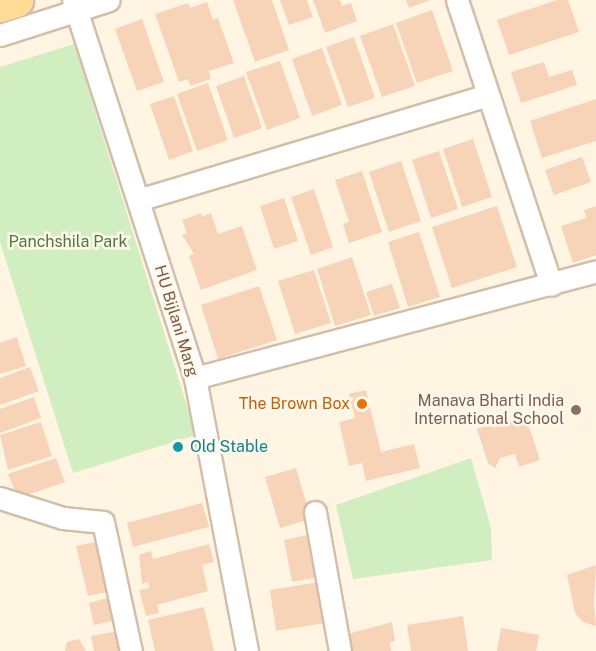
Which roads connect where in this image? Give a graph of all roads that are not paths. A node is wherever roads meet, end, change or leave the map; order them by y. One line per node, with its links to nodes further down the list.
1 (16, 0): 4 (main road)
2 (109, 0): 5 (street)
3 (457, 0): 7 (street)
4 (0, 5)
5 (75, 5): 6 (street); 8 (street, HU Bijlani Marg)
6 (0, 35)
7 (488, 95): 8 (street); 10 (street)
8 (138, 200): 11 (street, HU Bijlani Marg)
9 (596, 271): 10 (street)
10 (551, 285): 11 (street)
11 (195, 378): 15 (street, HU Bijlani Marg)
12 (0, 498): 14 (street)
13 (315, 512): 16 (street)
14 (131, 651)
15 (248, 651)
16 (340, 651)

